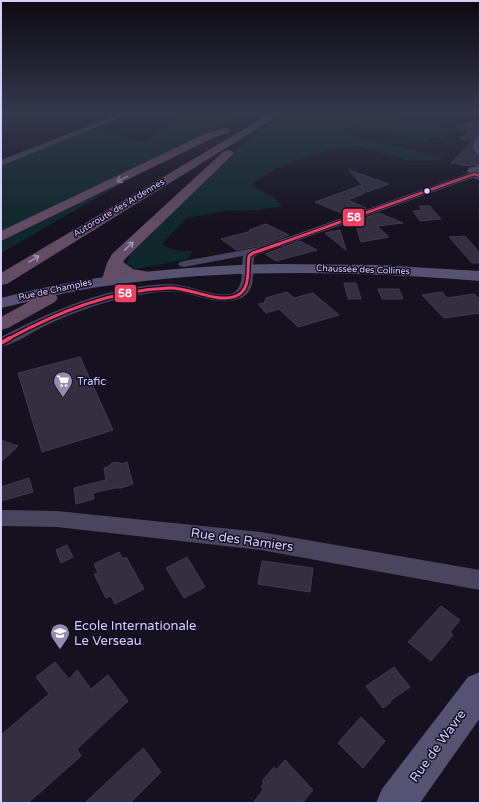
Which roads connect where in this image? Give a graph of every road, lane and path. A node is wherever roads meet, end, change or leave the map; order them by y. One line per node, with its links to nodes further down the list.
1 (35, 150): 6 (street)
2 (182, 150): 9 (highway, one-way to 9)
3 (197, 150): 8 (highway, Autoroute des Ardennes)
4 (210, 150): 15 (highway, Autoroute des Ardennes, one-way to 4)
5 (233, 150): 12 (highway, one-way to 5)
6 (1, 163)
7 (478, 173): 10 (street, Rue de Champles)
8 (99, 206)
9 (1, 237)
10 (260, 250): 11 (street, Rue de Champles); 13 (street, Rue de Champles)
11 (184, 264)
12 (112, 271): 13 (main road); 17 (main road)
13 (247, 273): 14 (main road, Chaussée des Collines); 16 (main road, Chaussée des Collines); 18 (main road); 20 (street, Rue de Champles)
14 (480, 276)
15 (1, 280)
16 (480, 282)
17 (25, 297): 18 (main road); 19 (main road)
18 (49, 298): 19 (highway)
19 (2, 311)
20 (1, 344)
21 (1, 518): 22 (street, Rue des Ramiers)
22 (480, 580)
23 (480, 689): 24 (main road, Rue de Wavre)
24 (396, 803)

